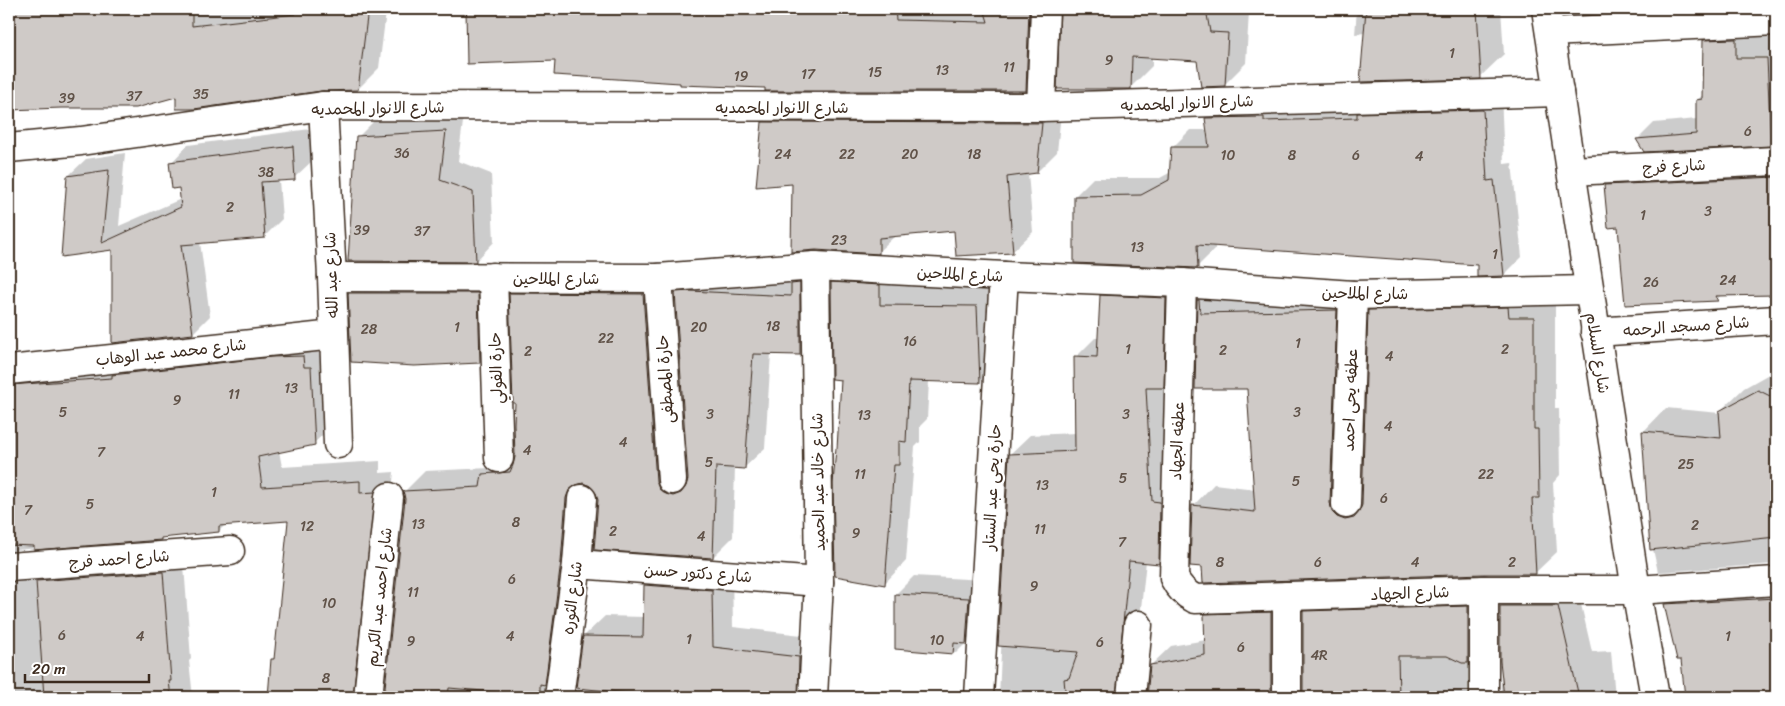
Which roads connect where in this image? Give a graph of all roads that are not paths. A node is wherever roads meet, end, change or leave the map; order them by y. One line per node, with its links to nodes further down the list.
1 (1045, 9): 6 (street)
2 (1548, 20): 3 (street); 4 (street, شارع السلام)
3 (1776, 21)
4 (1559, 92): 6 (street, شارع الانوار المحمديه); 9 (street, شارع السلام)
5 (323, 106): 6 (street, شارع الانوار المحمديه); 7 (street, شارع الانوار المحمديه); 12 (street, شارع عبد الله)
6 (1041, 107)
7 (9, 148)
8 (1776, 160): 9 (street, شارع فرج)
9 (1571, 171): 16 (street, شارع السلام)
10 (815, 266): 11 (street, شارع الملاحين); 14 (street, شارع الملاحين); 32 (street, شارع خالد عبد الحميد)
11 (1004, 276): 15 (street, شارع الملاحين); 41 (street, حارة يحى عبد الستار)
12 (332, 277): 13 (street, شارع الملاحين); 20 (street, شارع عبد الله)
13 (493, 278): 14 (street, شارع الملاحين); 23 (street, حارة الفولي)
14 (658, 278): 24 (street, حارة المصطفى)
15 (1182, 283): 17 (street, شارع الملاحين); 35 (street, عطفه الجهاد)
16 (1589, 290): 17 (street, شارع الملاحين); 19 (street, شارع السلام)
17 (1354, 295): 27 (street, عطفه يحى احمد)
18 (1776, 320): 19 (street, شارع مسجد الرحمه)
19 (1595, 332): 34 (street, شارع السلام)
20 (334, 335): 21 (street, شارع محمد عبد الوهاب); 22 (street, شارع عبد الله)
21 (9, 370)
22 (338, 444)
23 (499, 458)
24 (672, 480)
25 (389, 497): 38 (street, شارع احمد عبد الكريم)
26 (582, 499): 29 (street, شارع الثوره)
27 (1346, 504)
28 (230, 551): 30 (street, شارع احمد فرج)
29 (577, 564): 32 (street, شارع دكتور حسن); 39 (street, شارع الثوره)
30 (9, 567)
31 (1776, 580): 34 (street, شارع الجهاد)
32 (819, 582): 40 (street, شارع خالد عبد الحميد)
33 (1484, 590): 34 (street, شارع الجهاد); 36 (street, شارع الجهاد); 44 (street)
34 (1636, 590): 45 (street, شارع السلام)
35 (1186, 594): 36 (street, شارع الجهاد)
36 (1287, 596): 43 (street)
37 (1138, 625): 42 (street)
38 (368, 697)
39 (559, 697)
40 (813, 697)
41 (979, 697)
42 (1132, 697)
43 (1287, 697)
44 (1484, 697)
45 (1655, 697)

